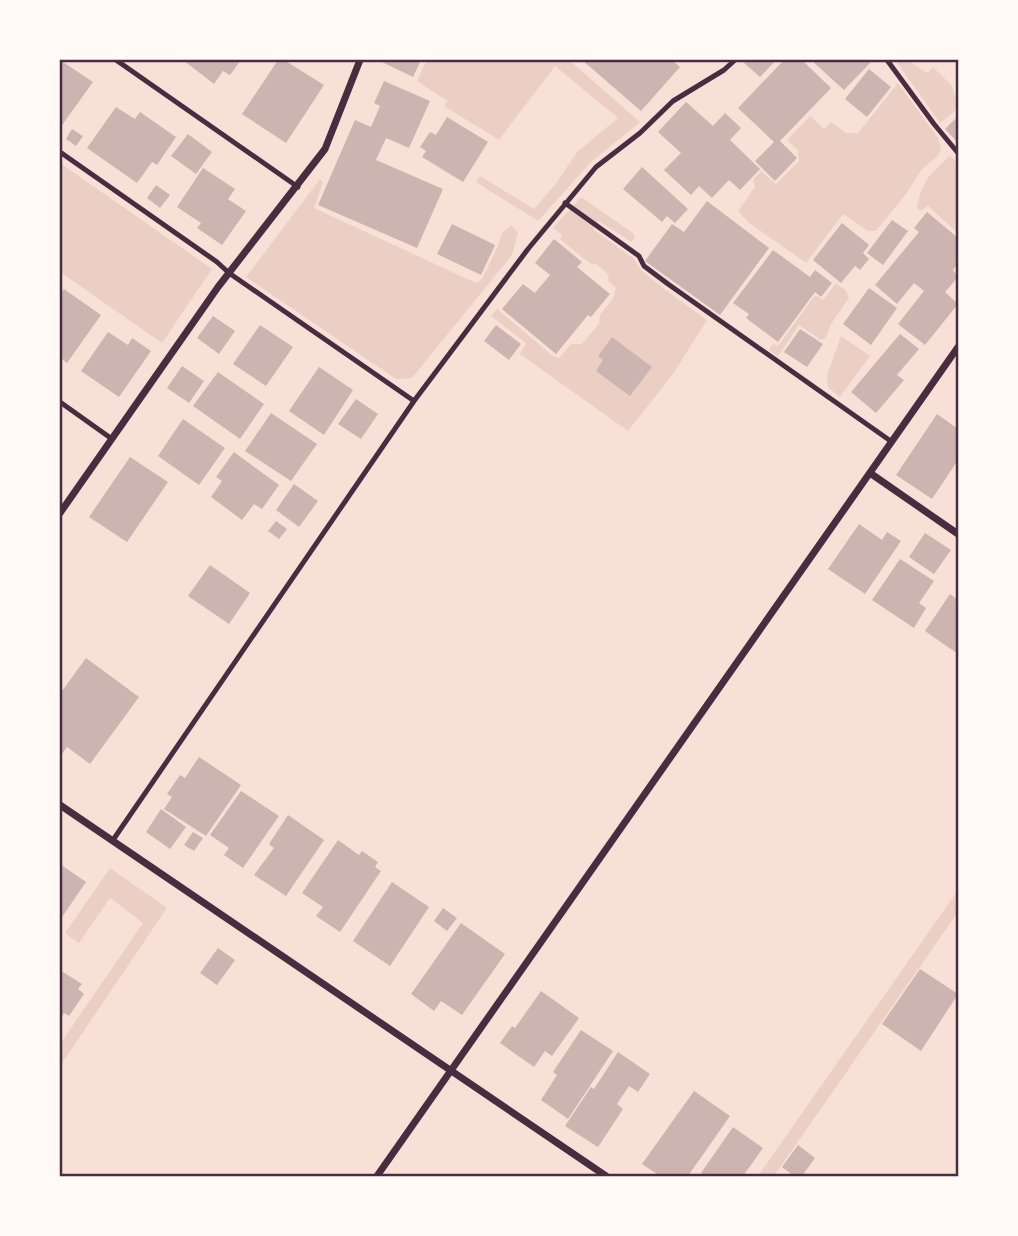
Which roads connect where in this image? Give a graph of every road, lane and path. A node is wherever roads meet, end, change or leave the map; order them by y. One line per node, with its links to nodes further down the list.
1 (116, 60): 7 (lane)
2 (360, 60): 7 (street)
3 (735, 60): 8 (lane)
4 (887, 60): 6 (lane)
5 (60, 152): 9 (lane)
6 (958, 153)
7 (298, 187): 9 (street)
8 (565, 203): 11 (lane); 14 (lane)
9 (229, 273): 11 (lane); 13 (street)
10 (958, 346): 14 (street)
11 (414, 401): 19 (lane)
12 (60, 402): 13 (lane)
13 (112, 439): 16 (street)
14 (892, 442): 15 (street)
15 (870, 473): 17 (street); 20 (street)
16 (60, 513)
17 (958, 534)
18 (60, 805): 19 (street)
19 (113, 840): 20 (street)
20 (450, 1072): 21 (street); 22 (street)
21 (377, 1177)
22 (606, 1177)

